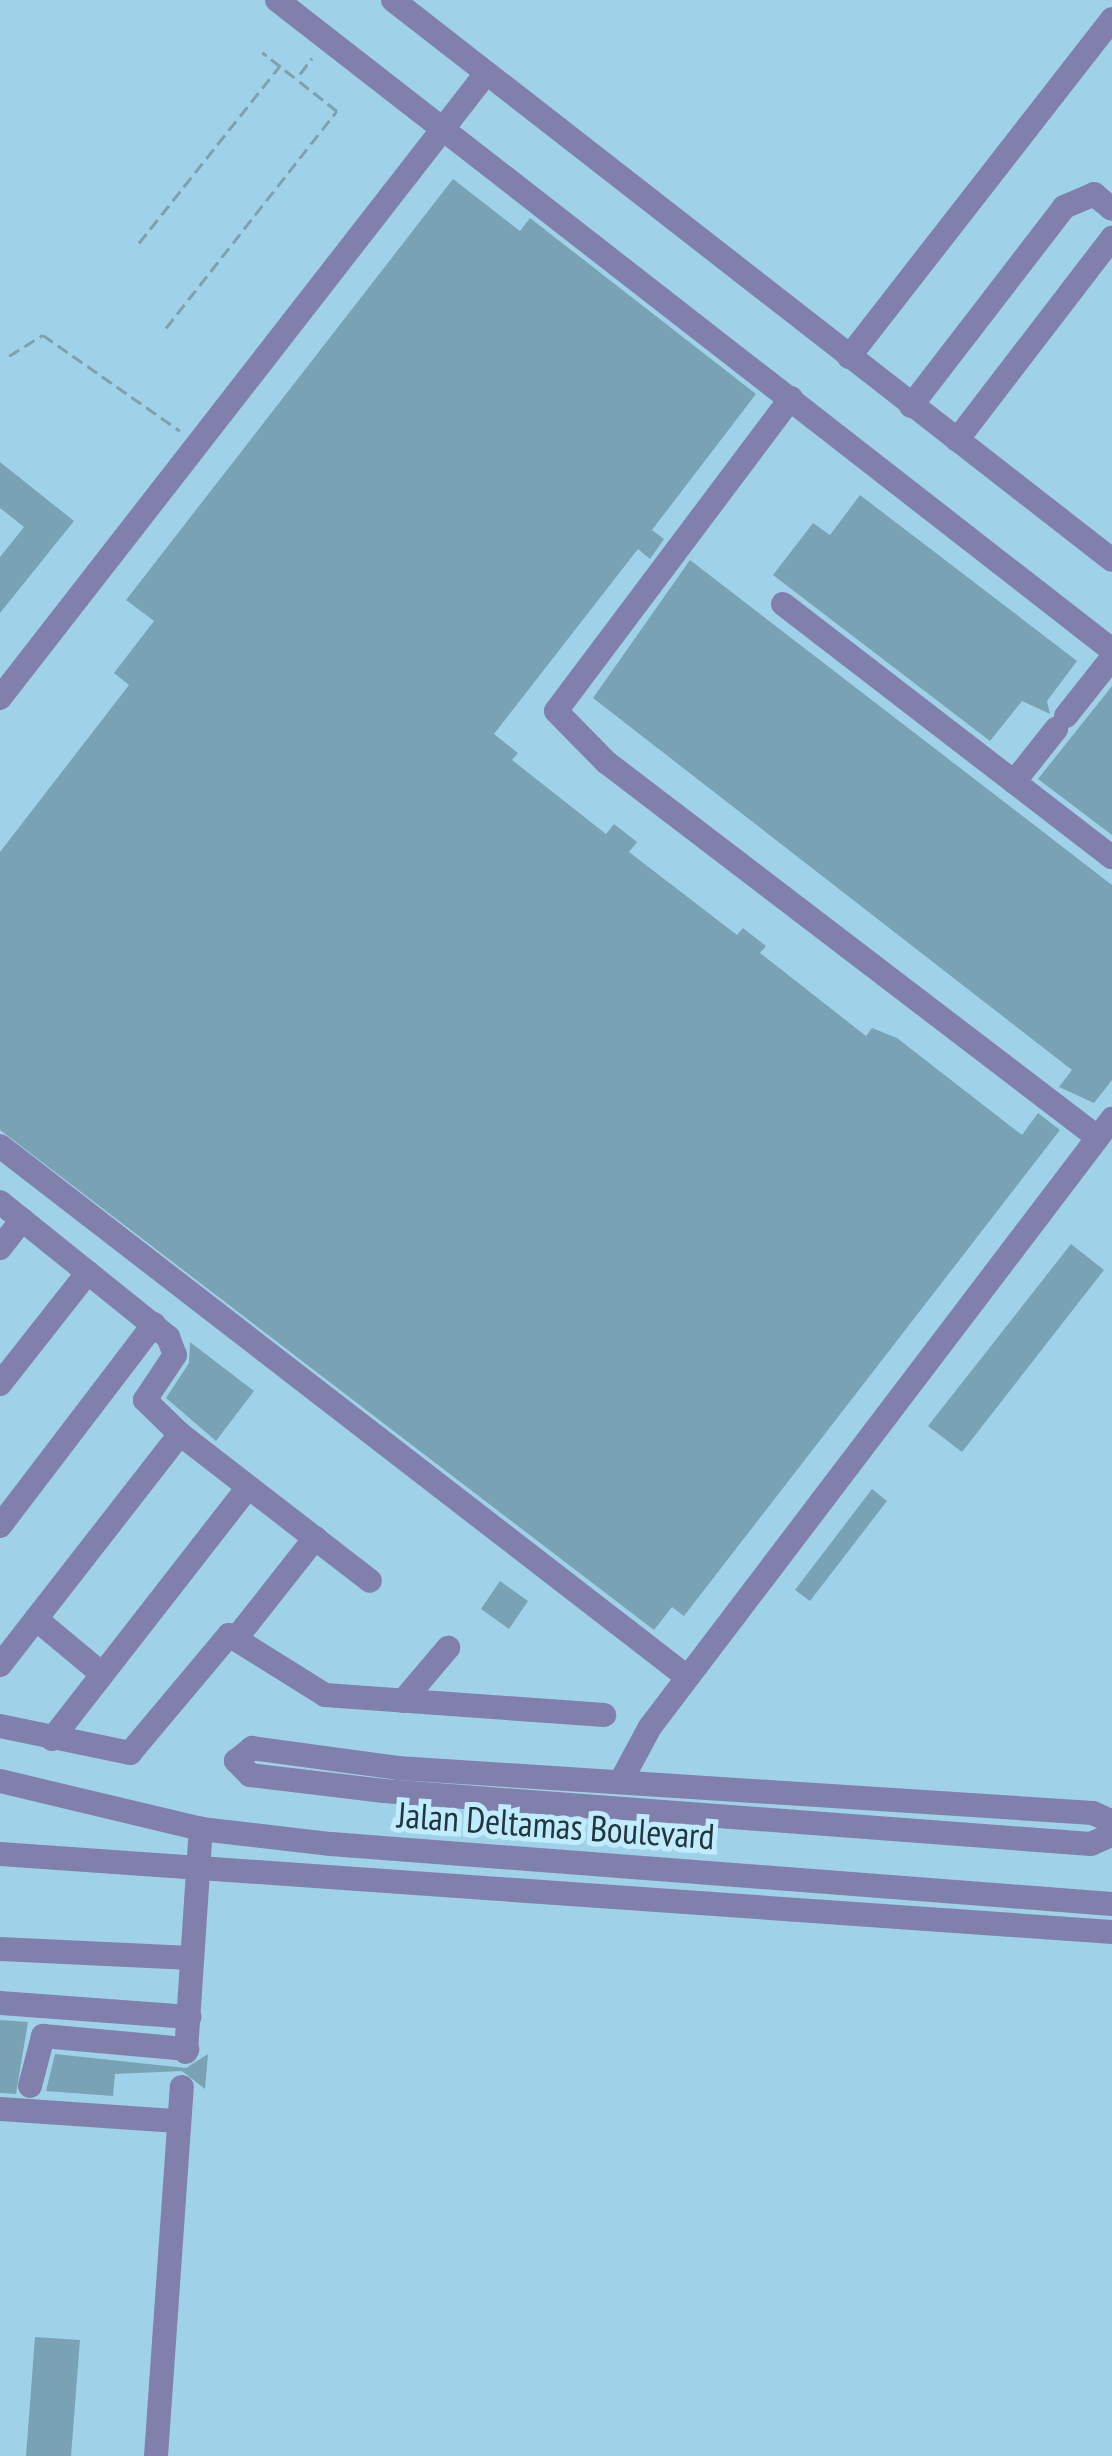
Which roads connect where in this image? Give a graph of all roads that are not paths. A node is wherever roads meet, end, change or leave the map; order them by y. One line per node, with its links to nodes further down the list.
1 (277, 0): 5 (street)
2 (394, 0): 4 (street)
3 (1112, 19): 8 (street)
4 (484, 76): 5 (street); 8 (street)
5 (441, 127): 10 (street); 15 (street)
6 (1112, 208): 9 (street)
7 (1112, 238): 11 (street)
8 (849, 357): 9 (street)
9 (922, 393): 11 (street)
10 (791, 398): 14 (street); 18 (street)
11 (967, 426): 12 (street)
12 (1112, 560)
13 (782, 604): 16 (street)
14 (1112, 654): 16 (street)
15 (0, 698)
16 (1014, 782): 17 (street)
17 (1112, 857)
18 (1105, 1128): 36 (street)
19 (0, 1146): 36 (street)
20 (0, 1202): 21 (street)
21 (22, 1220): 22 (street); 23 (street)
22 (0, 1248)
23 (88, 1272): 24 (street); 25 (street)
24 (154, 1324): 26 (street); 28 (street)
25 (0, 1384)
26 (180, 1434): 27 (street); 31 (street)
27 (248, 1486): 29 (street); 35 (street)
28 (0, 1526)
29 (315, 1538): 30 (street); 32 (street)
30 (370, 1581)
31 (36, 1619): 34 (street); 35 (street)
32 (238, 1636): 37 (street); 40 (street)
33 (448, 1648): 37 (street)
34 (0, 1665)
35 (102, 1674): 40 (street)
36 (687, 1676): 42 (street)
37 (404, 1701): 38 (street)
38 (604, 1715)
39 (0, 1726): 40 (street)
40 (52, 1738)
41 (0, 1781): 43 (street, Jalan Deltamas Boulevard)
42 (621, 1781): 42 (street)
43 (201, 1829): 45 (street); 46 (street, Jalan Deltamas Boulevard)
44 (0, 1854): 45 (street)
45 (194, 1872): 47 (street); 49 (street)
46 (1112, 1904)
47 (1112, 1932)
48 (0, 1948): 49 (street)
49 (191, 1958): 51 (street)
50 (0, 2003): 51 (street)
51 (188, 2017): 52 (street)
52 (30, 2086)
53 (182, 2087): 55 (street)
54 (0, 2110): 55 (street)
55 (178, 2121): 56 (street)
56 (156, 2456)

